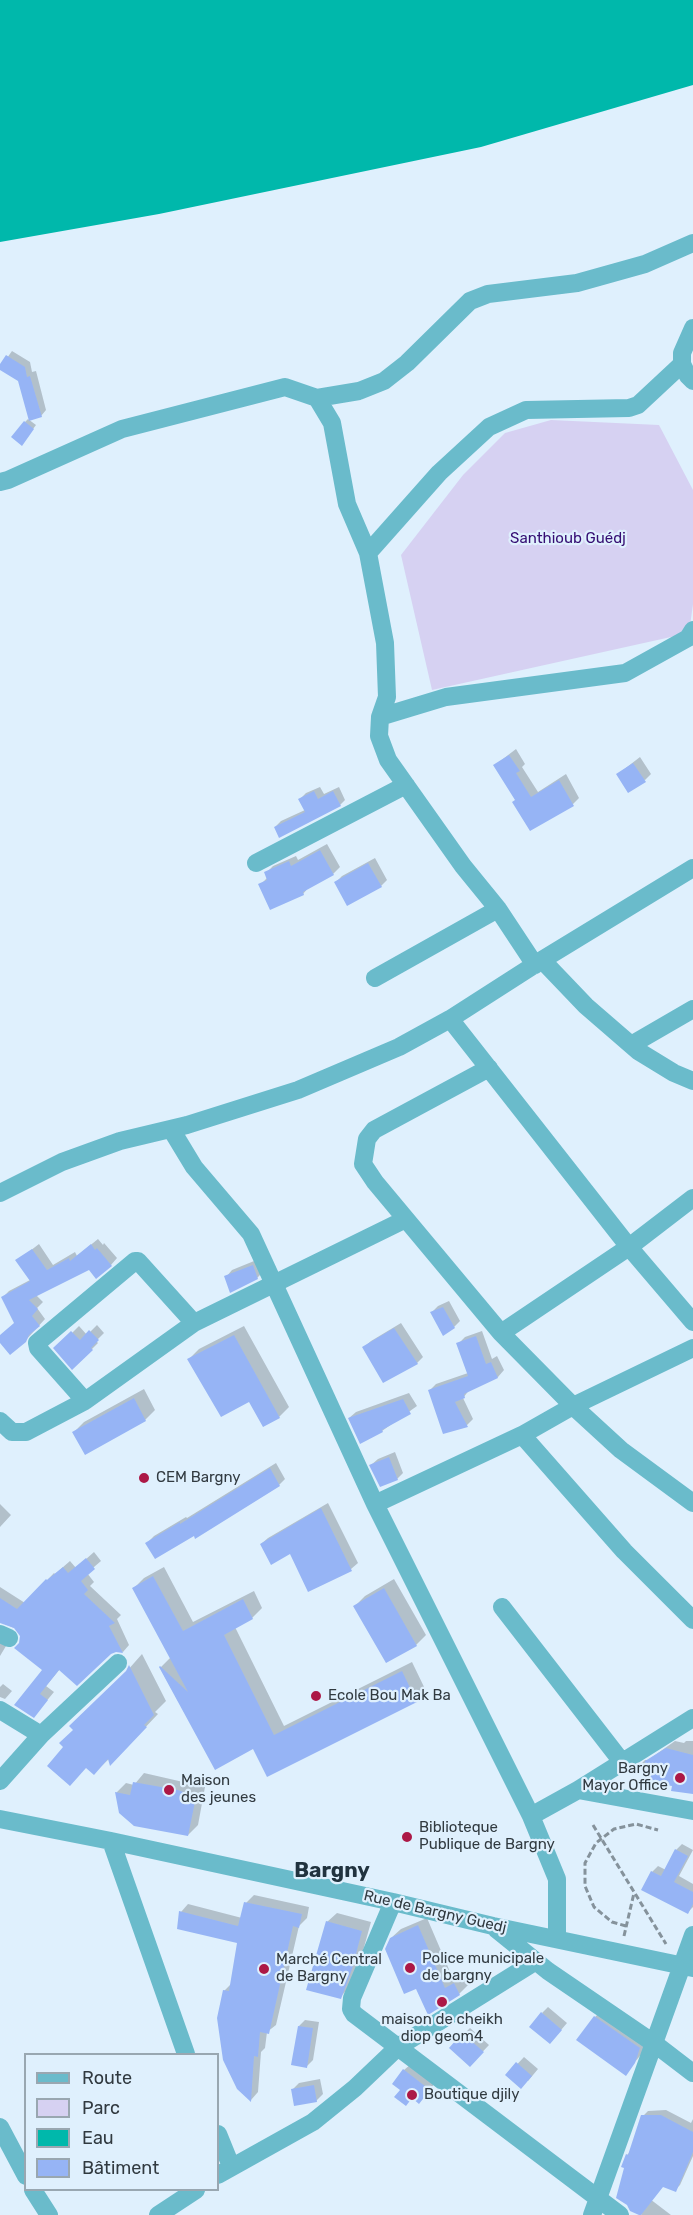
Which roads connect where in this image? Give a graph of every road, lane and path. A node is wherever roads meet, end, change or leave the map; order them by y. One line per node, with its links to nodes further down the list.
1 (693, 243): 5 (street)
2 (693, 328): 3 (street)
3 (682, 364): 4 (street); 7 (street)
4 (693, 381)
5 (317, 398): 6 (street); 7 (street)
6 (0, 482)
7 (368, 552): 9 (street)
8 (693, 630): 9 (street)
9 (380, 717): 10 (street)
10 (406, 785): 11 (street); 13 (street)
11 (256, 863)
12 (693, 868): 14 (street)
13 (498, 909): 14 (street); 15 (street)
14 (539, 962): 17 (street); 18 (street)
15 (375, 978)
16 (693, 1009): 18 (street)
17 (450, 1019): 19 (street); 21 (street)
18 (632, 1045): 20 (street)
19 (489, 1068): 24 (street); 25 (street)
20 (693, 1081)
21 (171, 1129): 22 (street); 26 (street)
22 (0, 1193)
23 (693, 1198): 25 (street)
24 (406, 1219): 26 (street); 29 (street)
25 (629, 1247): 27 (street); 29 (street)
26 (275, 1283): 28 (street); 36 (street)
27 (693, 1322)
28 (194, 1323): 31 (street); 31 (street)
29 (501, 1333): 32 (street)
30 (693, 1348): 32 (street)
31 (85, 1401): 33 (street)
32 (573, 1406): 34 (street); 35 (street)
33 (0, 1421)
34 (522, 1435): 36 (street); 38 (street)
35 (693, 1503)
36 (375, 1504): 47 (street)
37 (502, 1607): 43 (street)
38 (693, 1620)
39 (118, 1663): 42 (street)
40 (0, 1710): 42 (street)
41 (693, 1718): 43 (street)
42 (41, 1735): 44 (street)
43 (622, 1762): 45 (street)
44 (0, 1781)
45 (578, 1790): 46 (street); 47 (street)
46 (693, 1811)
47 (531, 1816): 58 (street)
48 (0, 1818): 52 (street, Rue de Bargny Guedj)
49 (593, 1825): 51 (path)
50 (658, 1830): 51 (path)
51 (601, 1838): 53 (path); 56 (path)
52 (111, 1841): 54 (street, Rue de Bargny Guedj); 65 (street)
53 (634, 1892): 56 (path); 59 (path)
54 (393, 1902): 55 (street, Rue de Bargny Guedj); 64 (street)
55 (493, 1926): 58 (street, Rue de Bargny Guedj); 61 (street)
56 (626, 1926): 60 (path)
57 (693, 1935): 62 (street)
58 (557, 1939): 60 (street, Rue de Bargny Guedj)
59 (666, 1944)
60 (621, 1952): 62 (street, Rue de Bargny Guedj)
61 (536, 1961): 63 (street); 64 (street)
62 (688, 1967): 63 (street)
63 (655, 2044): 66 (street); 73 (street)
64 (398, 2047): 69 (street); 73 (street)
65 (185, 2053)
66 (693, 2073)
67 (0, 2127): 70 (street)
68 (219, 2140): 69 (street)
69 (224, 2171)
70 (24, 2172)
71 (34, 2191): 74 (street)
72 (194, 2191): 75 (street)
73 (599, 2198): 76 (street); 77 (street)
74 (49, 2215)
75 (158, 2215)
76 (592, 2215)
77 (620, 2215)

